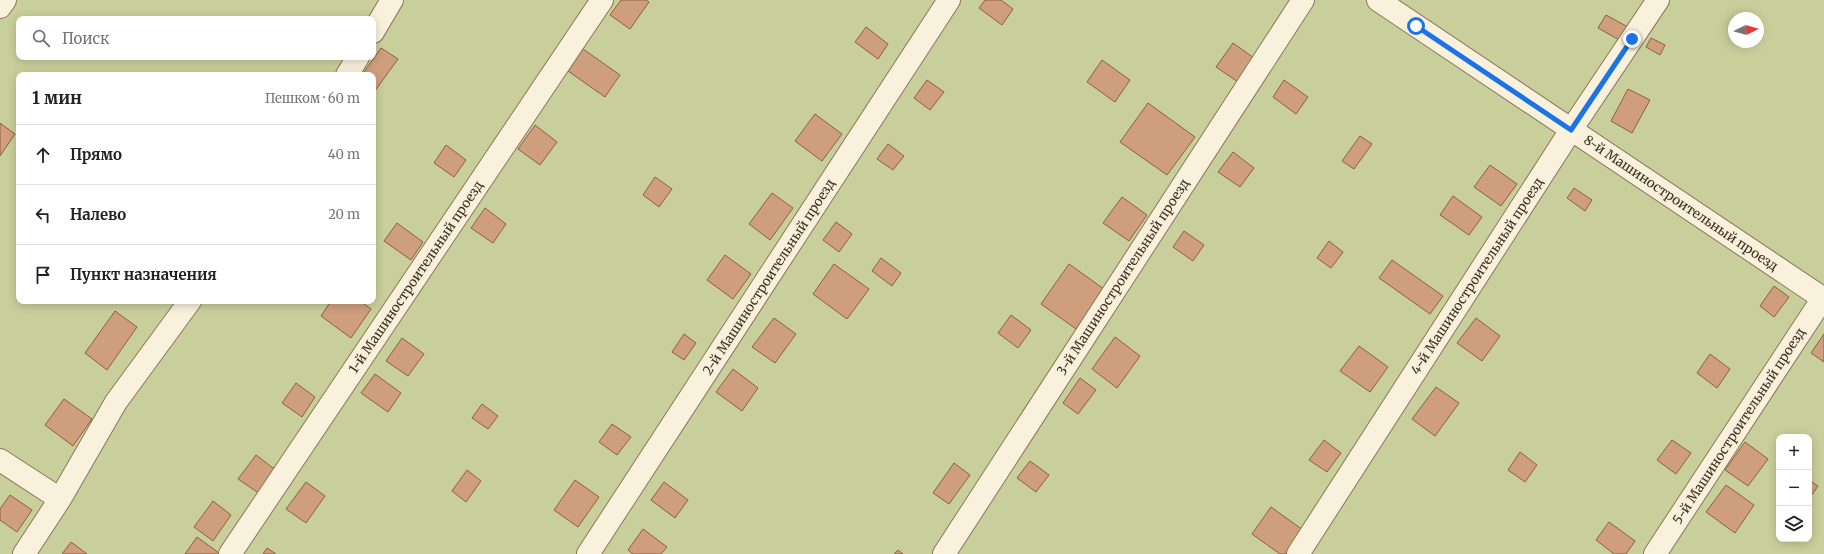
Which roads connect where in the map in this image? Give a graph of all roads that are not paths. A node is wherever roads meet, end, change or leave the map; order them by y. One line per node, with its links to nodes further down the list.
1 (5, 0): 8 (lane)
2 (392, 0): 9 (lane)
3 (602, 0): 18 (lane, 1-й Машиностроительный проезд)
4 (949, 0): 19 (lane, 2-й Машиностроительный проезд)
5 (1303, 0): 20 (lane, 3-й Машиностроительный проезд)
6 (1378, 0): 12 (lane, 8-й Машиностроительный проезд)
7 (1658, 0): 12 (lane, 4-й Машиностроительный проезд)
8 (0, 7)
9 (376, 27)
10 (356, 60): 11 (lane)
11 (349, 72)
12 (1571, 130): 13 (lane, 8-й Машиностроительный проезд); 21 (lane, 4-й Машиностроительный проезд)
13 (1823, 299): 22 (lane, 5-й Машиностроительный проезд)
14 (188, 304): 16 (lane)
15 (0, 460): 16 (lane)
16 (60, 499): 17 (lane)
17 (24, 554)
18 (230, 554)
19 (588, 554)
20 (944, 554)
21 (1298, 554)
22 (1655, 554)

